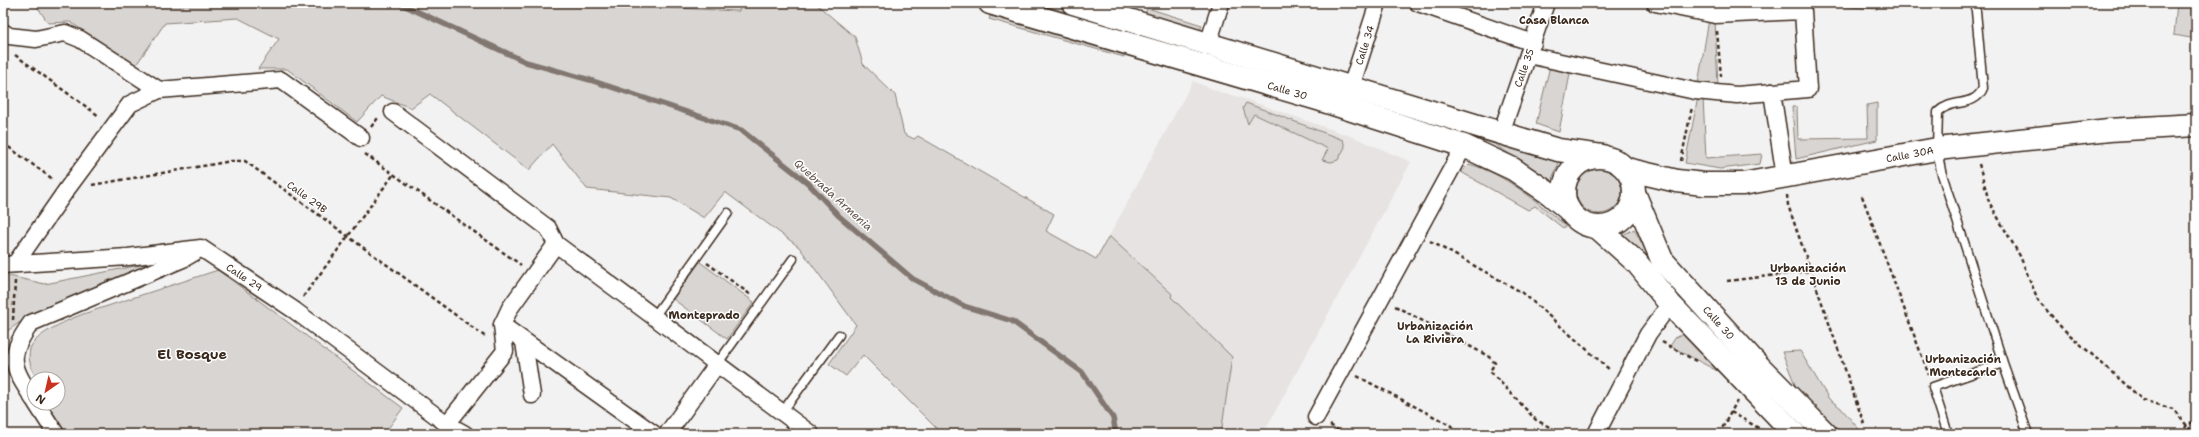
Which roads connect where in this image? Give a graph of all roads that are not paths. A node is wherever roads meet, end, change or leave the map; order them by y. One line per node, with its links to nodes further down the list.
1 (990, 3): 19 (main road, Calle 30)
2 (1073, 3): 10 (main road)
3 (1221, 3): 10 (street)
4 (1378, 3): 12 (street, Calle 34)
5 (1418, 3): 11 (street)
6 (1546, 3): 11 (street, Calle 35)
7 (1655, 3): 14 (street)
8 (1976, 11): 20 (lane)
9 (3, 32): 13 (street)
10 (1208, 44): 12 (main road)
11 (1530, 49): 14 (street); 17 (street, Calle 35)
12 (1351, 87): 17 (main road)
13 (159, 90): 18 (street); 31 (street)
14 (1772, 92): 23 (street)
15 (393, 112): 28 (street)
16 (2196, 125): 20 (main road, Calle 30A)
17 (1501, 134): 21 (main road)
18 (361, 138)
19 (1464, 146): 25 (main road, Calle 30); 43 (street)
20 (1937, 149): 23 (main road, Calle 30A); 38 (lane)
21 (1602, 156): 22 (main road); 25 (main road)
22 (1626, 169): 23 (main road, Calle 30A); 24 (main road)
23 (1785, 176)
24 (1635, 195): 27 (main road); 52 (main road, Calle 30)
25 (1569, 210): 27 (main road)
26 (728, 212): 33 (lane)
27 (1597, 227): 32 (main road)
28 (556, 244): 33 (street); 34 (street)
29 (201, 248): 31 (street); 39 (street); 44 (street, Calle 29)
30 (793, 258): 37 (lane)
31 (9, 265)
32 (1670, 304): 50 (street); 51 (main road)
33 (654, 316): 37 (street)
34 (502, 325): 36 (street); 44 (street)
35 (839, 335): 42 (lane)
36 (524, 342): 40 (street); 47 (street)
37 (718, 363): 42 (street); 48 (street)
38 (2002, 363): 53 (lane); 54 (lane)
39 (26, 388)
40 (532, 395)
41 (41, 411): 45 (street)
42 (783, 411): 49 (street)
43 (1316, 417)
44 (447, 424): 46 (street, Calle 29)
45 (56, 434)
46 (466, 434)
47 (654, 434)
48 (667, 434)
49 (811, 434)
50 (1596, 434)
51 (1795, 434)
52 (1826, 434)
53 (1948, 434)
54 (2028, 434)

